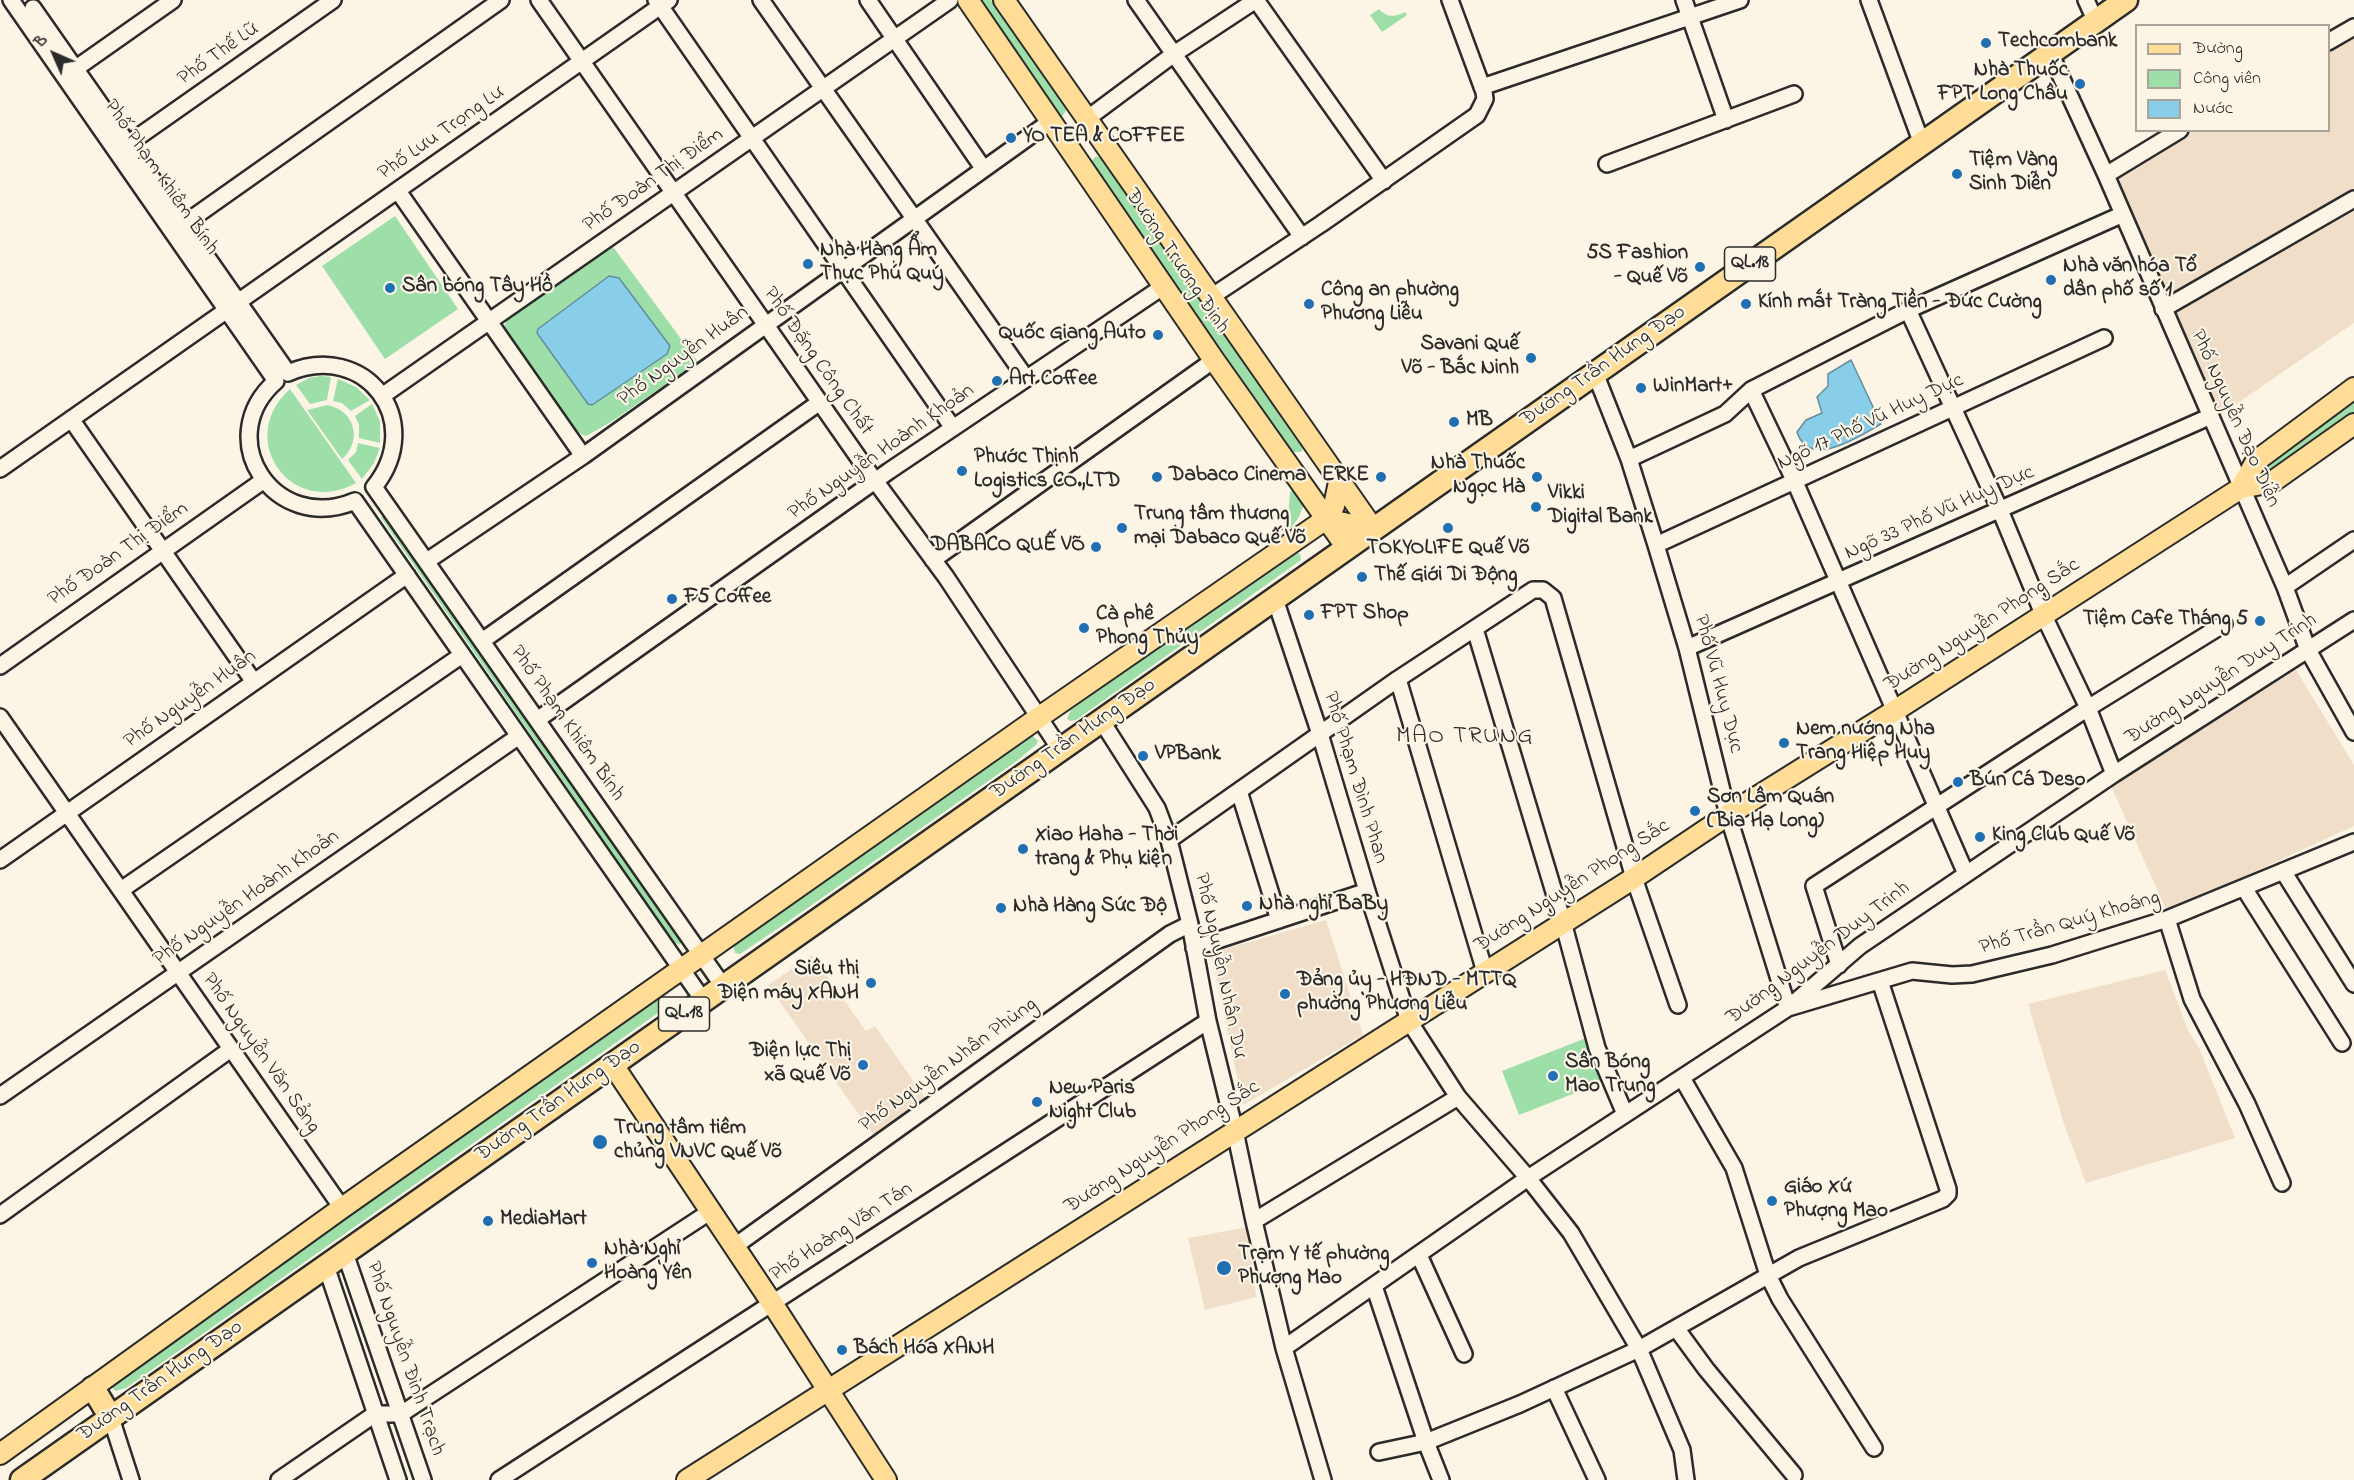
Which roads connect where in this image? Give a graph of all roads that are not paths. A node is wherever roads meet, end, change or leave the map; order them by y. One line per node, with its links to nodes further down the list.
1 (10, 0): 53 (street, Phố Phạm Khiêm Bính)
2 (173, 0): 28 (street)
3 (333, 0): 37 (street, Phố Thế Lữ)
4 (501, 0): 48 (street)
5 (538, 0): 27 (street, Phố Đặng Công Chất)
6 (761, 0): 30 (street)
7 (868, 0): 23 (street)
8 (950, 0): 23 (street, Phố Đoàn Thị Điểm)
9 (968, 0): 34 (main road, Đường Trương Định)
10 (1004, 0): 32 (main road, Đường Trương Định)
11 (1136, 0): 25 (street)
12 (1450, 0): 29 (street)
13 (1683, 0): 20 (street)
14 (1740, 0): 20 (street)
15 (1869, 0): 38 (street)
16 (2086, 0): 21 (street)
17 (2126, 0): 21 (highway, Đường Trần Hưng Đạo / QL.18)
18 (662, 2): 27 (street, Phố Lưu Trọng Lư); 36 (street)
19 (33, 8): 28 (street, Phố Phạm Khiêm Bính)
20 (1689, 18): 29 (street); 33 (street)
21 (2096, 22): 26 (highway, Đường Trần Hưng Đạo / QL.18)
22 (2354, 27): 24 (street)
23 (894, 39): 30 (street, Phố Đoàn Thị Điểm); 40 (street)
24 (2330, 41)
25 (1174, 54): 32 (street); 42 (street); 49 (street)
26 (2051, 55): 38 (highway, Đường Trần Hưng Đạo / QL.18); 41 (street, Phố Nguyễn Đạo Diễn)
27 (583, 61): 43 (street, Phố Lưu Trọng Lư); 44 (street, Phố Đặng Công Chất)
28 (75, 69): 37 (street, Phố Phạm Khiêm Bính)
29 (1482, 87): 42 (street)
30 (823, 89): 36 (street, Phố Đoàn Thị Điểm); 47 (street)
31 (1794, 94): 33 (street)
32 (1088, 118): 34 (main road); 52 (main road, Đường Trương Định)
33 (1726, 120): 39 (street)
34 (1056, 129): 40 (street, Phố Nguyễn Huân); 51 (main road, Đường Trương Định)
35 (2178, 132): 41 (street)
36 (752, 138): 44 (street, Phố Đoàn Thị Điểm); 50 (street)
37 (128, 144): 48 (street, Phố Phạm Khiêm Bính)
38 (1922, 144): 60 (highway, Đường Trần Hưng Đạo / QL.18)
39 (1607, 164)
40 (983, 168): 47 (street, Phố Nguyễn Huân)
41 (2106, 175): 46 (street, Phố Nguyễn Đạo Diễn)
42 (1384, 181): 49 (street)
43 (398, 190): 53 (street, Phố Lưu Trọng Lư); 56 (street)
44 (673, 193): 56 (street, Phố Đoàn Thị Điểm); 57 (street, Phố Đặng Công Chất)
45 (2354, 199): 54 (street)
46 (2121, 215): 54 (street, Phố Nguyễn Đạo Diễn); 55 (street)
47 (914, 219): 50 (street, Phố Nguyễn Huân); 62 (street)
48 (184, 224): 53 (street, Phố Phạm Khiêm Bính)
49 (1302, 237): 52 (street)
50 (842, 270): 57 (street, Phố Nguyễn Huân); 70 (street)
51 (1164, 286): 59 (main road, Đường Trương Định); 62 (street, Phố Nguyễn Hoành Khoản)
52 (1211, 297): 77 (main road, Đường Trương Định)
53 (232, 306): 61 (street, Phố Phạm Khiêm Bính); 69 (street, Phố Lưu Trọng Lư)
54 (2163, 309): 68 (street, Phố Nguyễn Đạo Diễn)
55 (1908, 310): 64 (street); 67 (street)
56 (490, 322): 65 (street, Phố Đoàn Thị Điểm); 72 (street)
57 (766, 324): 66 (street, Phố Đặng Công Chất); 72 (street, Phố Nguyễn Huân)
58 (2104, 338): 67 (street, Ngõ 17 Phố Vũ Huy Dực)
59 (1214, 360): 81 (main road, Đường Trương Định); 87 (street)
60 (1595, 373): 73 (street, Phố Vũ Huy Dực); 82 (highway, Đường Trần Hưng Đạo / QL.18)
61 (282, 377): 65 (street); 75 (street)
62 (1026, 378): 70 (street, Phố Nguyễn Hoành Khoản)
63 (2354, 388): 79 (main road, Đường Nguyễn Phong Sắc)
64 (1751, 390): 73 (street); 78 (street)
65 (382, 396): 88 (street, Phố Phạm Khiêm Bính)
66 (820, 402): 76 (street, Phố Đặng Công Chất); 97 (street)
67 (1953, 407): 78 (street, Ngõ 17 Phố Vũ Huy Dực); 80 (street)
68 (2211, 416): 79 (street, Phố Nguyễn Đạo Diễn); 80 (street, Ngõ 33 Phố Vũ Huy Dực)
69 (71, 419): 74 (street, Phố Lưu Trọng Lư); 86 (street)
70 (953, 428): 76 (street, Phố Nguyễn Hoành Khoản)
71 (2352, 430): 79 (main road, Đường Nguyễn Phong Sắc)
72 (583, 456): 88 (street, Phố Nguyễn Huân)
73 (1629, 459): 84 (street, Phố Vũ Huy Dực)
74 (0, 469)
75 (264, 480): 86 (street, Phố Đoàn Thị Điểm); 89 (street)
76 (875, 482): 87 (street, Phố Đặng Công Chất); 108 (street, Phố Nguyễn Hoành Khoản)
77 (1339, 482): 81 (main road); 82 (main road, Đường Trương Định)
78 (1795, 482): 84 (street, Ngõ 17 Phố Vũ Huy Dực); 90 (street)
79 (2241, 488): 91 (street, Phố Nguyễn Đạo Diễn); 93 (main road, Đường Nguyễn Phong Sắc)
80 (2000, 510): 90 (street, Ngõ 33 Phố Vũ Huy Dực); 93 (street)
81 (1326, 519): 82 (main road); 85 (main road, Đường Trương Định); 107 (main road, Đường Trần Hưng Đạo)
82 (1374, 530): 85 (highway, Đường Trần Hưng Đạo / QL.18)
83 (2354, 540): 91 (street)
84 (1656, 545): 98 (street, Phố Vũ Huy Dực)
85 (1347, 548): 92 (highway, Đường Trần Hưng Đạo / QL.18)
86 (161, 550): 101 (street, Phố Đoàn Thị Điểm); 103 (street)
87 (933, 560): 107 (street, Phố Đặng Công Chất)
88 (427, 561): 97 (street, Phố Phạm Khiêm Bính)
89 (407, 575): 100 (street); 103 (street, Phố Nguyễn Huân)
90 (1838, 583): 98 (street, Ngõ 33 Phố Vũ Huy Dực); 105 (street)
91 (2285, 587): 99 (street, Phố Nguyễn Đạo Diễn)
92 (1275, 599): 109 (highway, Đường Trần Hưng Đạo / QL.18); 111 (street, Phố Phạm Đình Phan)
93 (2043, 614): 104 (street); 105 (main road, Đường Nguyễn Phong Sắc)
94 (2354, 620): 99 (street, Đường Nguyễn Duy Trinh)
95 (2224, 624): 104 (street)
96 (1475, 629): 102 (street); 124 (street); 130 (street)
97 (482, 641): 108 (street, Phố Phạm Khiêm Bính)
98 (1687, 648): 118 (street, Phố Vũ Huy Dực)
99 (2308, 650): 110 (street, Phố Nguyễn Đạo Diễn); 114 (street, Đường Nguyễn Duy Trinh)
100 (462, 655): 112 (street); 126 (street)
101 (0, 666)
102 (1398, 679): 111 (street); 137 (street)
103 (254, 682): 117 (street, Phố Nguyễn Huân)
104 (2088, 708): 114 (street); 116 (street)
105 (1896, 710): 116 (street); 118 (main road, Đường Nguyễn Phong Sắc)
106 (0, 717): 117 (street, Phố Nguyễn Văn Sảng)
107 (1038, 718): 113 (street, Phố Đặng Công Chất); 133 (main road, Đường Trần Hưng Đạo)
108 (537, 720): 133 (street, Phố Phạm Khiêm Bính)
109 (1101, 720): 113 (highway, Đường Trần Hưng Đạo / QL.18); 119 (street, Phố Nguyễn Nhân Dư)
110 (2354, 732)
111 (1320, 734): 115 (street); 127 (street, Phố Phạm Đình Phan)
112 (519, 736): 135 (street); 136 (street, Phố Nguyễn Hoành Khoản)
113 (1060, 749): 140 (highway, Đường Trần Hưng Đạo / QL.18)
114 (2114, 774): 123 (street, Đường Nguyễn Duy Trinh)
115 (1239, 791): 119 (street); 129 (street)
116 (1938, 807): 123 (street); 134 (street)
117 (67, 813): 121 (street, Phố Nguyễn Huân); 126 (street, Phố Nguyễn Văn Sảng)
118 (1728, 815): 124 (main road, Đường Nguyễn Phong Sắc); 143 (street, Phố Vũ Huy Dực)
119 (1169, 840): 131 (street, Phố Nguyễn Nhân Dư)
120 (2354, 842): 122 (street, Phố Trần Quý Khoáng)
121 (0, 860)
122 (2283, 871): 125 (street, Phố Trần Quý Khoáng); 139 (street)
123 (1966, 874): 134 (street, Đường Nguyễn Duy Trinh)
124 (1634, 878): 130 (main road, Đường Nguyễn Phong Sắc); 142 (street)
125 (2244, 888): 128 (street, Phố Trần Quý Khoáng); 146 (street)
126 (121, 890): 136 (street, Phố Nguyễn Văn Sảng)
127 (1367, 891): 129 (street); 145 (street, Phố Phạm Đình Phan)
128 (2167, 919): 138 (street, Phố Trần Quý Khoáng); 155 (street)
129 (1279, 920): 132 (street)
130 (1563, 922): 137 (main road, Đường Nguyễn Phong Sắc); 152 (street)
131 (1190, 924): 132 (street, Phố Nguyễn Nhân Dư); 160 (street, Phố Nguyễn Nhân Phùng)
132 (1194, 948): 144 (street, Phố Nguyễn Nhân Dư)
133 (702, 955): 135 (main road, Đường Trần Hưng Đạo); 140 (street, Phố Phạm Khiêm Bính)
134 (1839, 965): 143 (street, Đường Nguyễn Duy Trinh)
135 (681, 969): 141 (street); 156 (main road, Đường Trần Hưng Đạo)
136 (178, 972): 147 (street, Phố Nguyễn Văn Sảng); 150 (street, Phố Nguyễn Hoành Khoản)
137 (1485, 972): 145 (main road, Đường Nguyễn Phong Sắc)
138 (1880, 981): 143 (street, Phố Trần Quý Khoáng); 164 (street)
139 (2354, 984)
140 (723, 986): 141 (highway, Đường Trần Hưng Đạo / QL.18)
141 (703, 1000): 148 (highway, Đường Trần Hưng Đạo / QL.18)
142 (1678, 1005)
143 (1788, 1008): 149 (street, Đường Nguyễn Duy Trinh)
144 (1208, 1021): 153 (street, Phố Nguyễn Nhân Dư); 166 (street, Phố Hoàng Văn Tán)
145 (1409, 1021): 151 (street, Phố Phạm Đình Phan); 153 (main road, Đường Nguyễn Phong Sắc)
146 (2342, 1043)
147 (231, 1049): 156 (street, Phố Nguyễn Văn Sảng); 158 (street)
148 (613, 1065): 157 (main road); 161 (highway, Đường Trần Hưng Đạo / QL.18)
149 (1682, 1078): 152 (street, Đường Nguyễn Duy Trinh); 164 (street)
150 (0, 1096)
151 (1458, 1097): 154 (street, Phố Phạm Đình Phan); 159 (street)
152 (1625, 1114): 154 (street, Đường Nguyễn Duy Trinh)
153 (1235, 1131): 159 (street, Phố Nguyễn Nhân Dư); 173 (main road, Đường Nguyễn Phong Sắc)
154 (1528, 1178): 162 (street, Đường Nguyễn Duy Trinh); 169 (street, Phố Phạm Đình Phan)
155 (2282, 1183)
156 (342, 1208): 171 (main road, Đường Trần Hưng Đạo)
157 (711, 1211): 160 (main road); 175 (street)
158 (0, 1215)
159 (1254, 1221): 168 (street, Phố Nguyễn Nhân Dư)
160 (735, 1246): 166 (main road)
161 (345, 1253): 163 (highway, Đường Trần Hưng Đạo / QL.18); 175 (street, Phố Nguyễn Đình Trạch)
162 (1419, 1255): 165 (street, Đường Nguyễn Duy Trinh); 170 (street)
163 (326, 1266): 174 (street, Phố Nguyễn Đình Trạch); 176 (highway, Đường Trần Hưng Đạo / QL.18)
164 (1768, 1275): 167 (street); 178 (street)
165 (1374, 1286): 168 (street, Đường Nguyễn Duy Trinh); 177 (street)
166 (772, 1303): 173 (main road); 187 (street, Phố Hoàng Văn Tán)
167 (1676, 1328): 169 (street); 181 (street)
168 (1284, 1348): 190 (street, Phố Nguyễn Nhân Dư)
169 (1639, 1349): 172 (street); 193 (street, Phố Phạm Đình Phan)
170 (1464, 1354)
171 (93, 1388): 176 (highway); 180 (main road, Đường Trần Hưng Đạo)
172 (1554, 1388): 177 (street); 192 (street)
173 (829, 1391): 188 (main road, Đường Nguyễn Phong Sắc); 189 (main road)
174 (375, 1414): 175 (street); 184 (street); 185 (street, Phố Nguyễn Đình Trạch)
175 (401, 1414): 186 (street, Phố Nguyễn Đình Trạch)
176 (111, 1418): 182 (highway, Đường Trần Hưng Đạo / QL.18); 183 (street)
177 (1426, 1442): 179 (street); 191 (street)
178 (1874, 1448)
179 (1380, 1452)
180 (0, 1454)
181 (1794, 1475)
182 (22, 1480)
183 (130, 1480)
184 (279, 1480)
185 (398, 1480)
186 (423, 1480)
187 (499, 1480)
188 (687, 1480)
189 (886, 1480)
190 (1323, 1480)
191 (1441, 1480)
192 (1597, 1480)
193 (1686, 1480)

